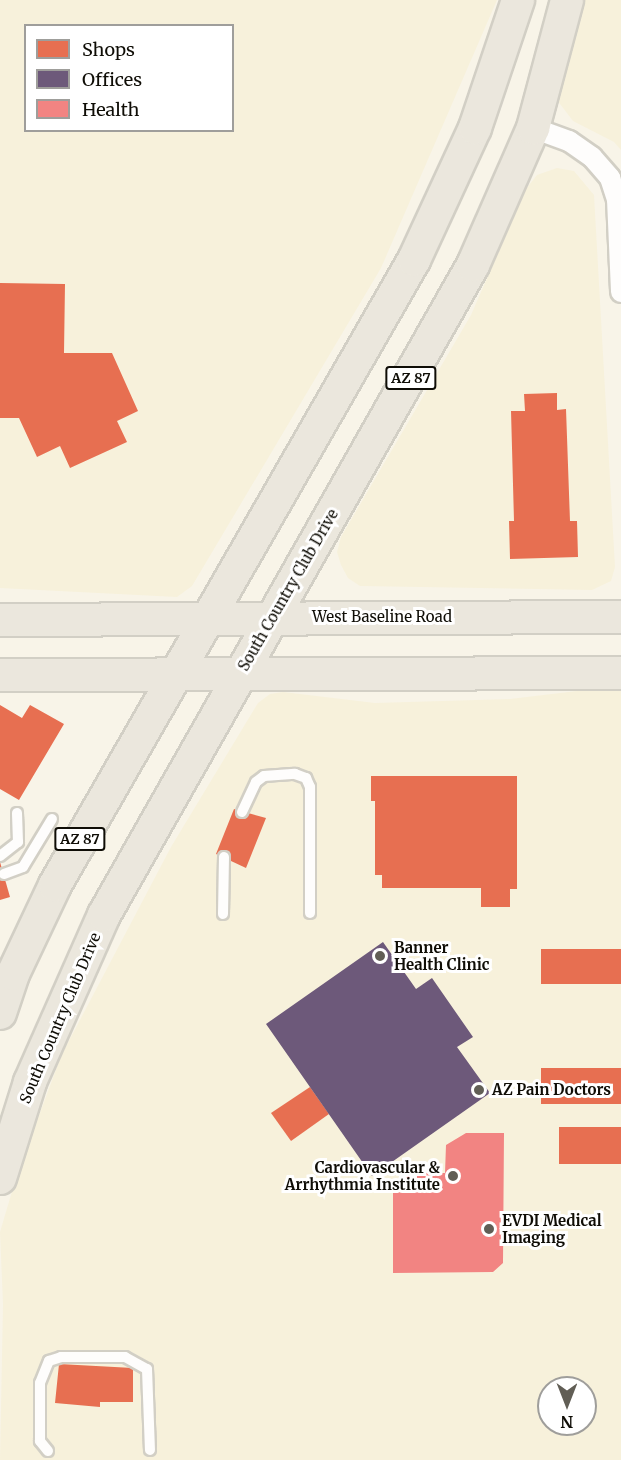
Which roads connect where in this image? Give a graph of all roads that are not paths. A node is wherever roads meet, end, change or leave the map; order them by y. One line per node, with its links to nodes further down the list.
1 (518, 0): 6 (main road, AZ 87)
2 (567, 0): 3 (main road, South Country Club Drive / AZ 87)
3 (533, 128): 4 (street); 7 (main road, South Country Club Drive / AZ 87)
4 (621, 292)
5 (621, 617): 7 (main road, West Baseline Road)
6 (210, 618): 7 (main road, West Baseline Road); 8 (main road, West Baseline Road); 10 (main road, AZ 87)
7 (270, 618): 12 (main road, South Country Club Drive / AZ 87)
8 (0, 620)
9 (621, 673): 12 (main road)
10 (178, 674): 11 (main road); 12 (main road); 21 (main road, AZ 87)
11 (0, 675)
12 (238, 675): 23 (main road, South Country Club Drive / AZ 87)
13 (242, 812): 19 (lane)
14 (17, 813): 16 (lane)
15 (52, 819): 18 (lane)
16 (0, 856)
17 (224, 857): 20 (lane)
18 (4, 874)
19 (310, 913)
20 (223, 914)
21 (7, 971): 22 (main road, AZ 87)
22 (0, 1013)
23 (0, 1178)
24 (150, 1450): 25 (lane)
25 (48, 1451)

